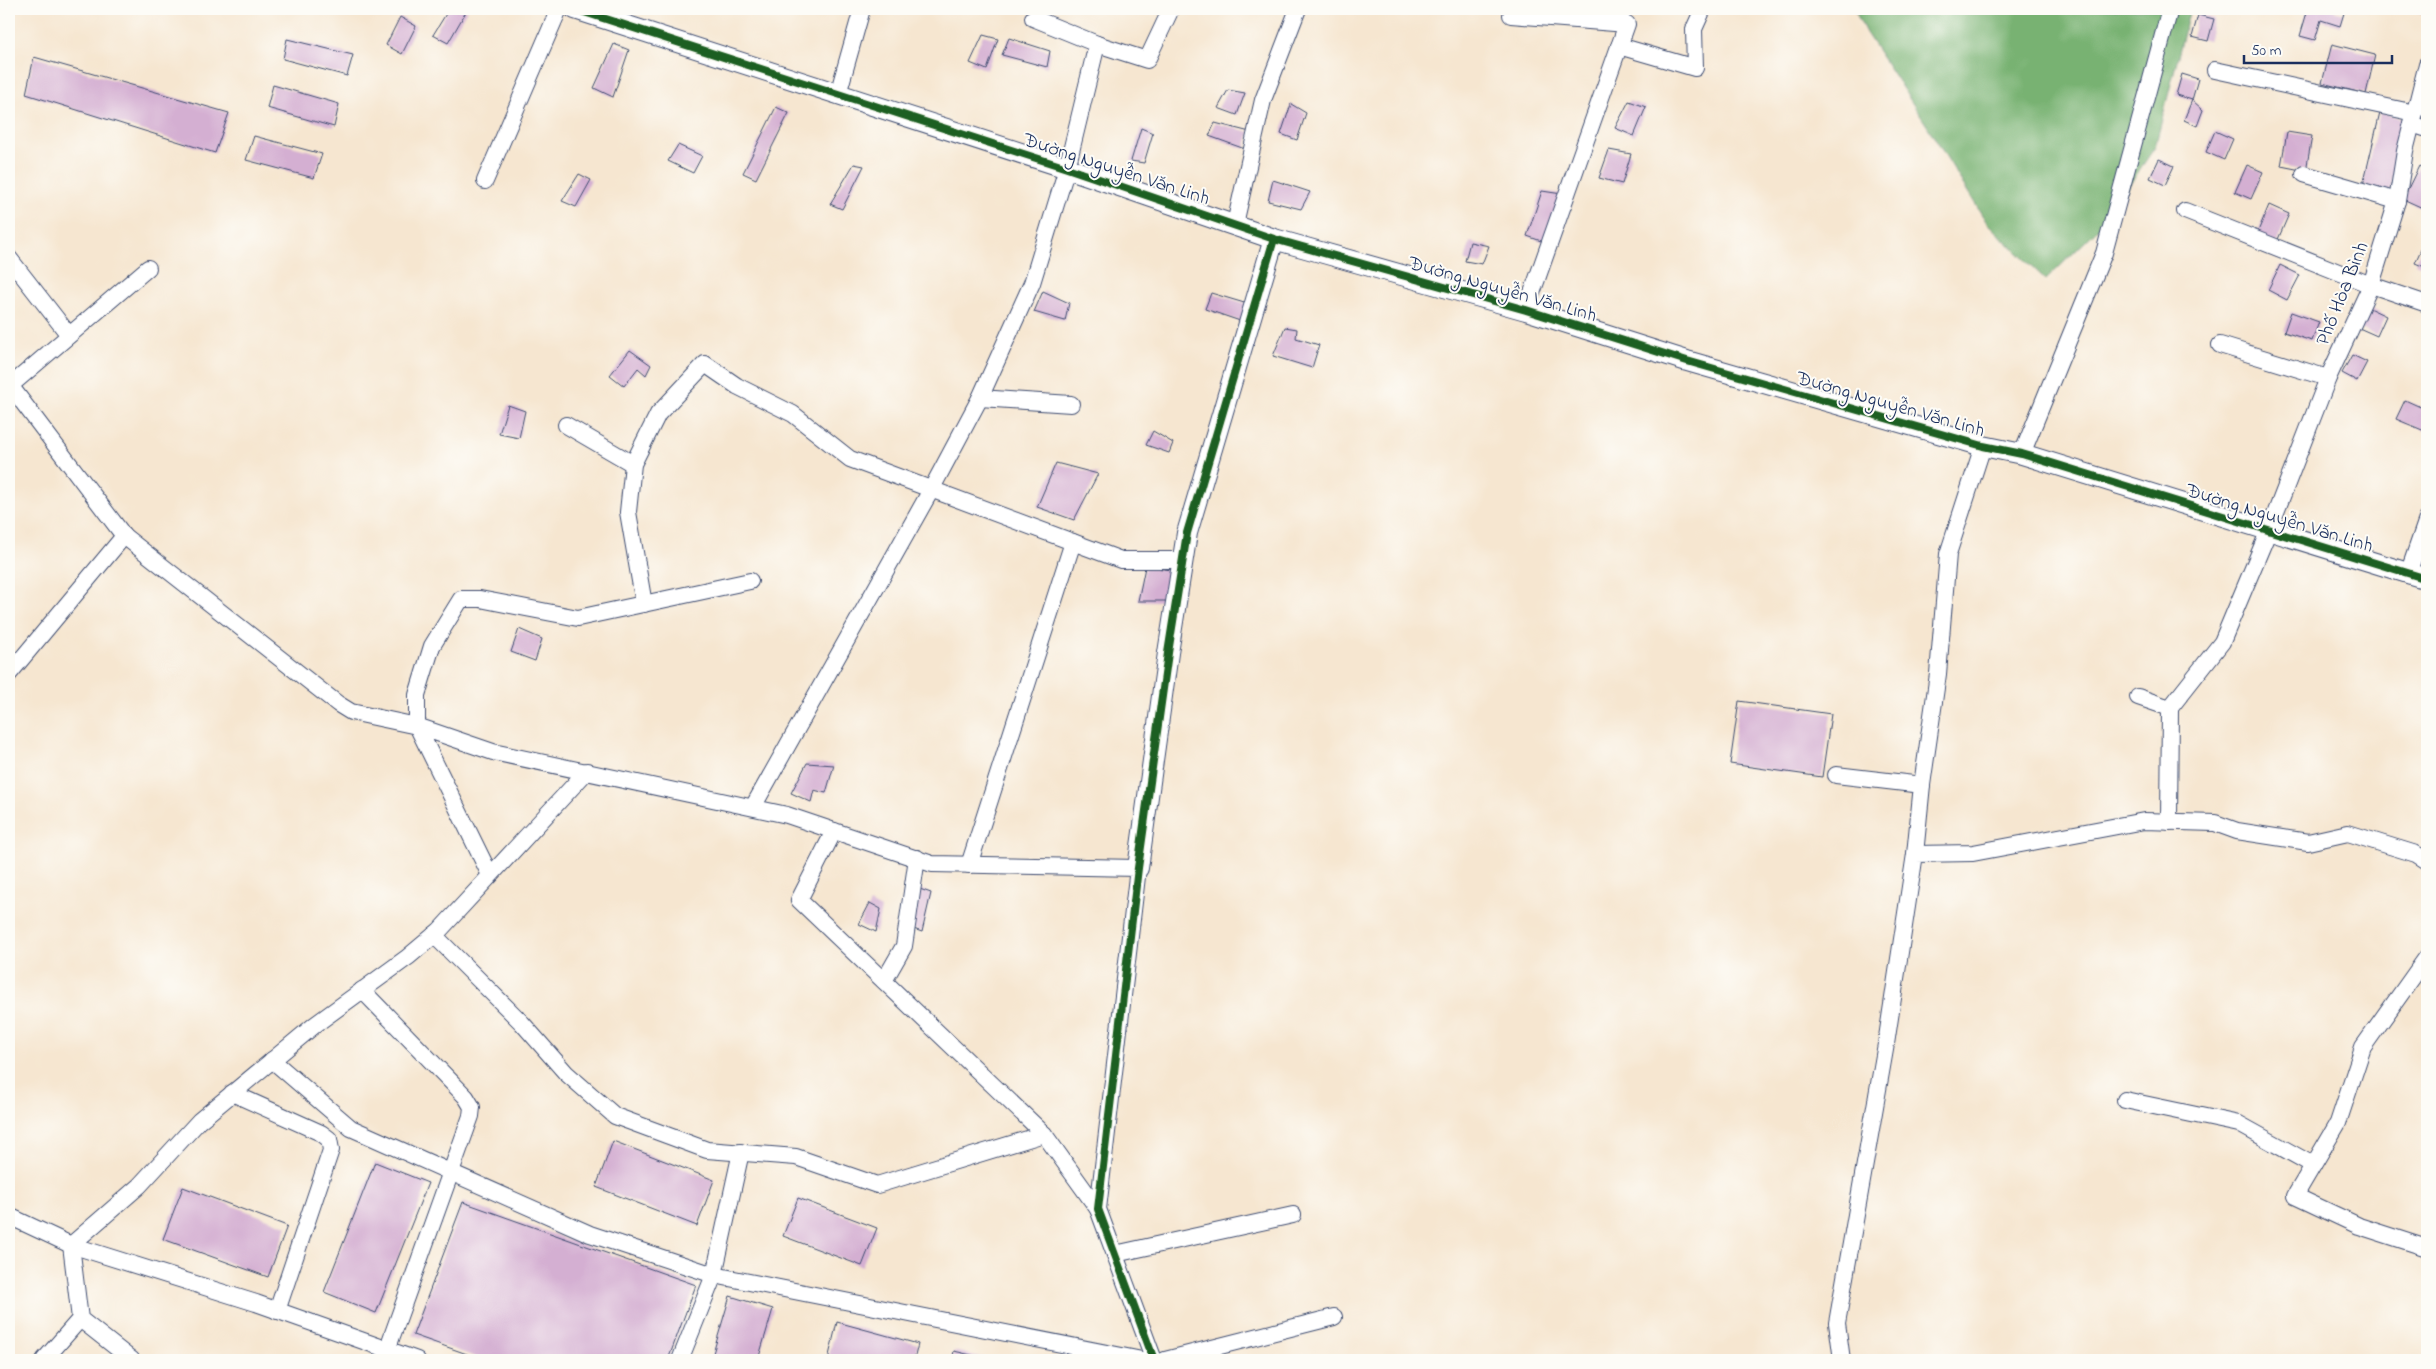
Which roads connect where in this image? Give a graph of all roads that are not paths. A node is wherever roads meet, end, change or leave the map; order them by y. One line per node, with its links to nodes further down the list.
1 (559, 9): 18 (street)
2 (575, 9): 14 (street, Đường Nguyễn Văn Linh)
3 (862, 9): 14 (street)
4 (1171, 9): 10 (street)
5 (1298, 9): 21 (street)
6 (1703, 9): 11 (street)
7 (2170, 9): 36 (street)
8 (1511, 15): 11 (street)
9 (1032, 18): 10 (street)
10 (1097, 44): 16 (street)
11 (1619, 46): 27 (street)
12 (2427, 64): 15 (street, Phố Hòa Bình)
13 (2215, 70): 15 (street)
14 (838, 94): 16 (street, Đường Nguyễn Văn Linh)
15 (2418, 122): 19 (street, Phố Hòa Bình)
16 (1067, 168): 21 (street, Đường Nguyễn Văn Linh); 32 (street)
17 (2304, 174): 19 (street)
18 (485, 181)
19 (2397, 201): 25 (street, Phố Hòa Bình)
20 (2185, 211): 25 (street)
21 (1235, 224): 22 (street, Đường Nguyễn Văn Linh)
22 (1274, 240): 27 (street, Đường Nguyễn Văn Linh); 43 (street)
23 (9, 258): 28 (street)
24 (148, 268): 28 (street)
25 (2371, 285): 26 (street); 30 (street, Phố Hòa Bình)
26 (2427, 304)
27 (1526, 310): 35 (street, Đường Nguyễn Văn Linh)
28 (69, 335): 31 (street)
29 (2220, 345): 30 (street)
30 (2328, 378): 40 (street, Phố Hòa Bình)
31 (9, 385): 41 (street)
32 (980, 398): 33 (street); 38 (street)
33 (1071, 404)
34 (566, 425): 37 (street)
35 (1983, 446): 36 (street, Đường Nguyễn Văn Linh); 53 (street)
36 (2022, 454): 40 (street, Đường Nguyễn Văn Linh)
37 (633, 464): 38 (street); 46 (street)
38 (931, 490): 42 (street); 54 (street)
39 (2427, 519): 44 (street)
40 (2269, 530): 44 (street, Đường Nguyễn Văn Linh); 49 (street, Phố Hòa Bình)
41 (124, 536): 47 (street); 50 (street)
42 (1073, 542): 43 (street); 60 (street)
43 (1182, 560): 61 (street)
44 (2418, 576)
45 (750, 581): 46 (street)
46 (644, 604): 50 (street)
47 (9, 674)
48 (2138, 697): 49 (street)
49 (2170, 708): 55 (street)
50 (417, 726): 51 (street); 62 (street)
51 (586, 771): 54 (street); 62 (street)
52 (1836, 775): 53 (street)
53 (1922, 785): 57 (street)
54 (753, 807): 56 (street)
55 (2168, 822): 57 (street); 59 (street)
56 (834, 831): 58 (street); 65 (street)
57 (1915, 854): 92 (street)
58 (916, 858): 60 (street); 65 (street)
59 (2427, 861)
60 (969, 865): 61 (street)
61 (1138, 868): 74 (street)
62 (490, 875): 63 (street)
63 (434, 935): 66 (street); 71 (street)
64 (2427, 957): 72 (street)
65 (884, 981): 70 (street)
66 (362, 990): 67 (street); 73 (street)
67 (272, 1060): 68 (street); 73 (street)
68 (232, 1093): 77 (street); 81 (street)
69 (2125, 1100): 72 (street)
70 (1044, 1134): 71 (street); 74 (street)
71 (741, 1152): 80 (street)
72 (2313, 1166): 78 (street)
73 (452, 1172): 80 (street); 84 (street)
74 (1098, 1209): 79 (street)
75 (1293, 1215): 79 (street)
76 (9, 1216): 77 (street)
77 (71, 1245): 81 (street); 83 (street)
78 (2427, 1248)
79 (1115, 1254): 90 (street)
80 (714, 1275): 88 (street); 89 (street)
81 (276, 1311): 84 (street)
82 (1334, 1316): 91 (street)
83 (80, 1319): 85 (street); 86 (street)
84 (386, 1350): 87 (street)
85 (44, 1360)
86 (132, 1360)
87 (417, 1360)
88 (680, 1360)
89 (1142, 1360)
90 (1154, 1360)
91 (1165, 1360)
92 (1842, 1360)

